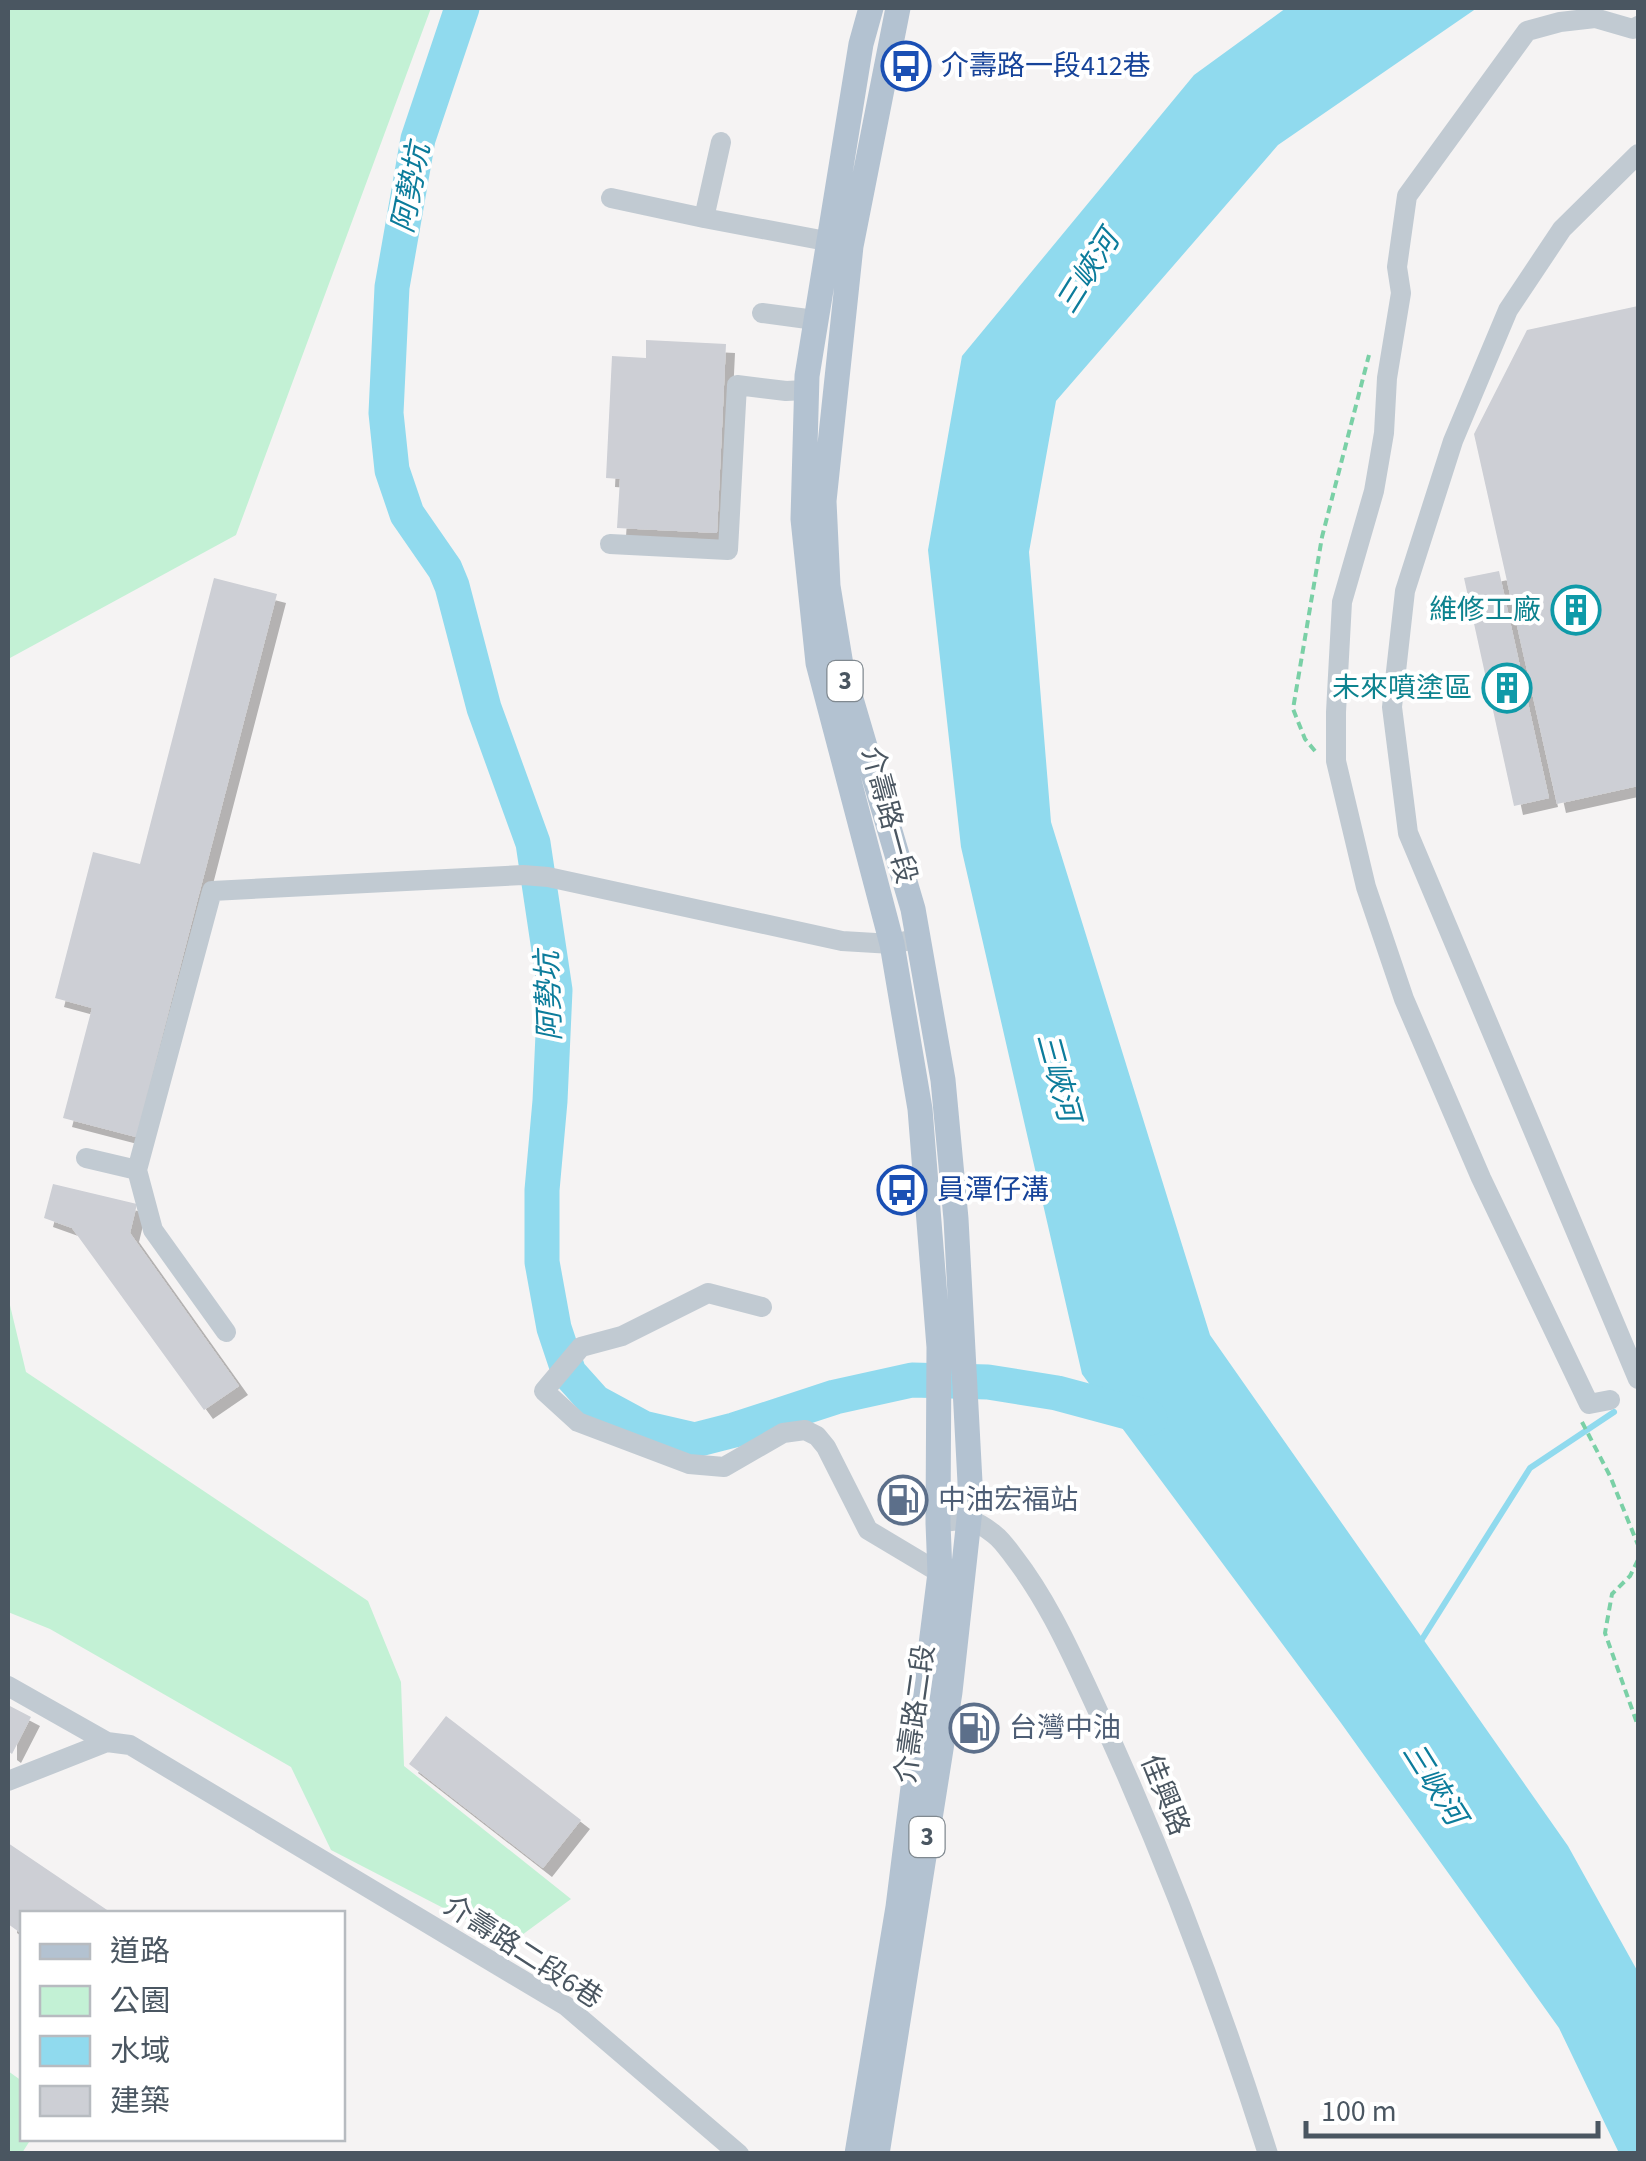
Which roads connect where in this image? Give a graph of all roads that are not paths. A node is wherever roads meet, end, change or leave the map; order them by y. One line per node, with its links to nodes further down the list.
1 (871, 8): 8 (main road, 介壽路一段 / 3)
2 (898, 8): 8 (main road, 介壽路一段 / 3)
3 (1638, 26): 21 (street)
4 (721, 142): 7 (street)
5 (1638, 154): 20 (street)
6 (611, 198): 7 (street)
7 (704, 218): 8 (street)
8 (839, 243): 10 (main road, 介壽路一段 / 3); 13 (main road, 介壽路一段 / 3)
9 (762, 313): 10 (street)
10 (816, 320): 11 (main road, 介壽路一段 / 3)
11 (806, 390): 12 (street); 14 (main road, 介壽路一段 / 3)
12 (610, 544)
13 (918, 938): 14 (street); 19 (main road, 介壽路一段 / 3)
14 (892, 944): 16 (street); 19 (main road, 介壽路一段 / 3)
15 (86, 1158): 16 (street)
16 (136, 1170): 18 (street)
17 (762, 1307): 24 (street)
18 (226, 1332)
19 (951, 1348): 22 (main road, 介壽路一段 / 3); 23 (main road, 介壽路一段 / 3)
20 (1638, 1379)
21 (1610, 1400)
22 (970, 1518): 23 (street); 30 (main road, 介壽路二段 / 3); 31 (street, 佳興路)
23 (938, 1522): 24 (main road, 介壽路二段 / 3)
24 (940, 1573): 29 (main road, 介壽路二段 / 3)
25 (8, 1686): 26 (street, 介壽路二段6巷)
26 (106, 1742): 27 (street); 28 (street, 介壽路二段6巷)
27 (8, 1781)
28 (739, 2154)
29 (857, 2154)
30 (877, 2154)
31 (1268, 2154)

